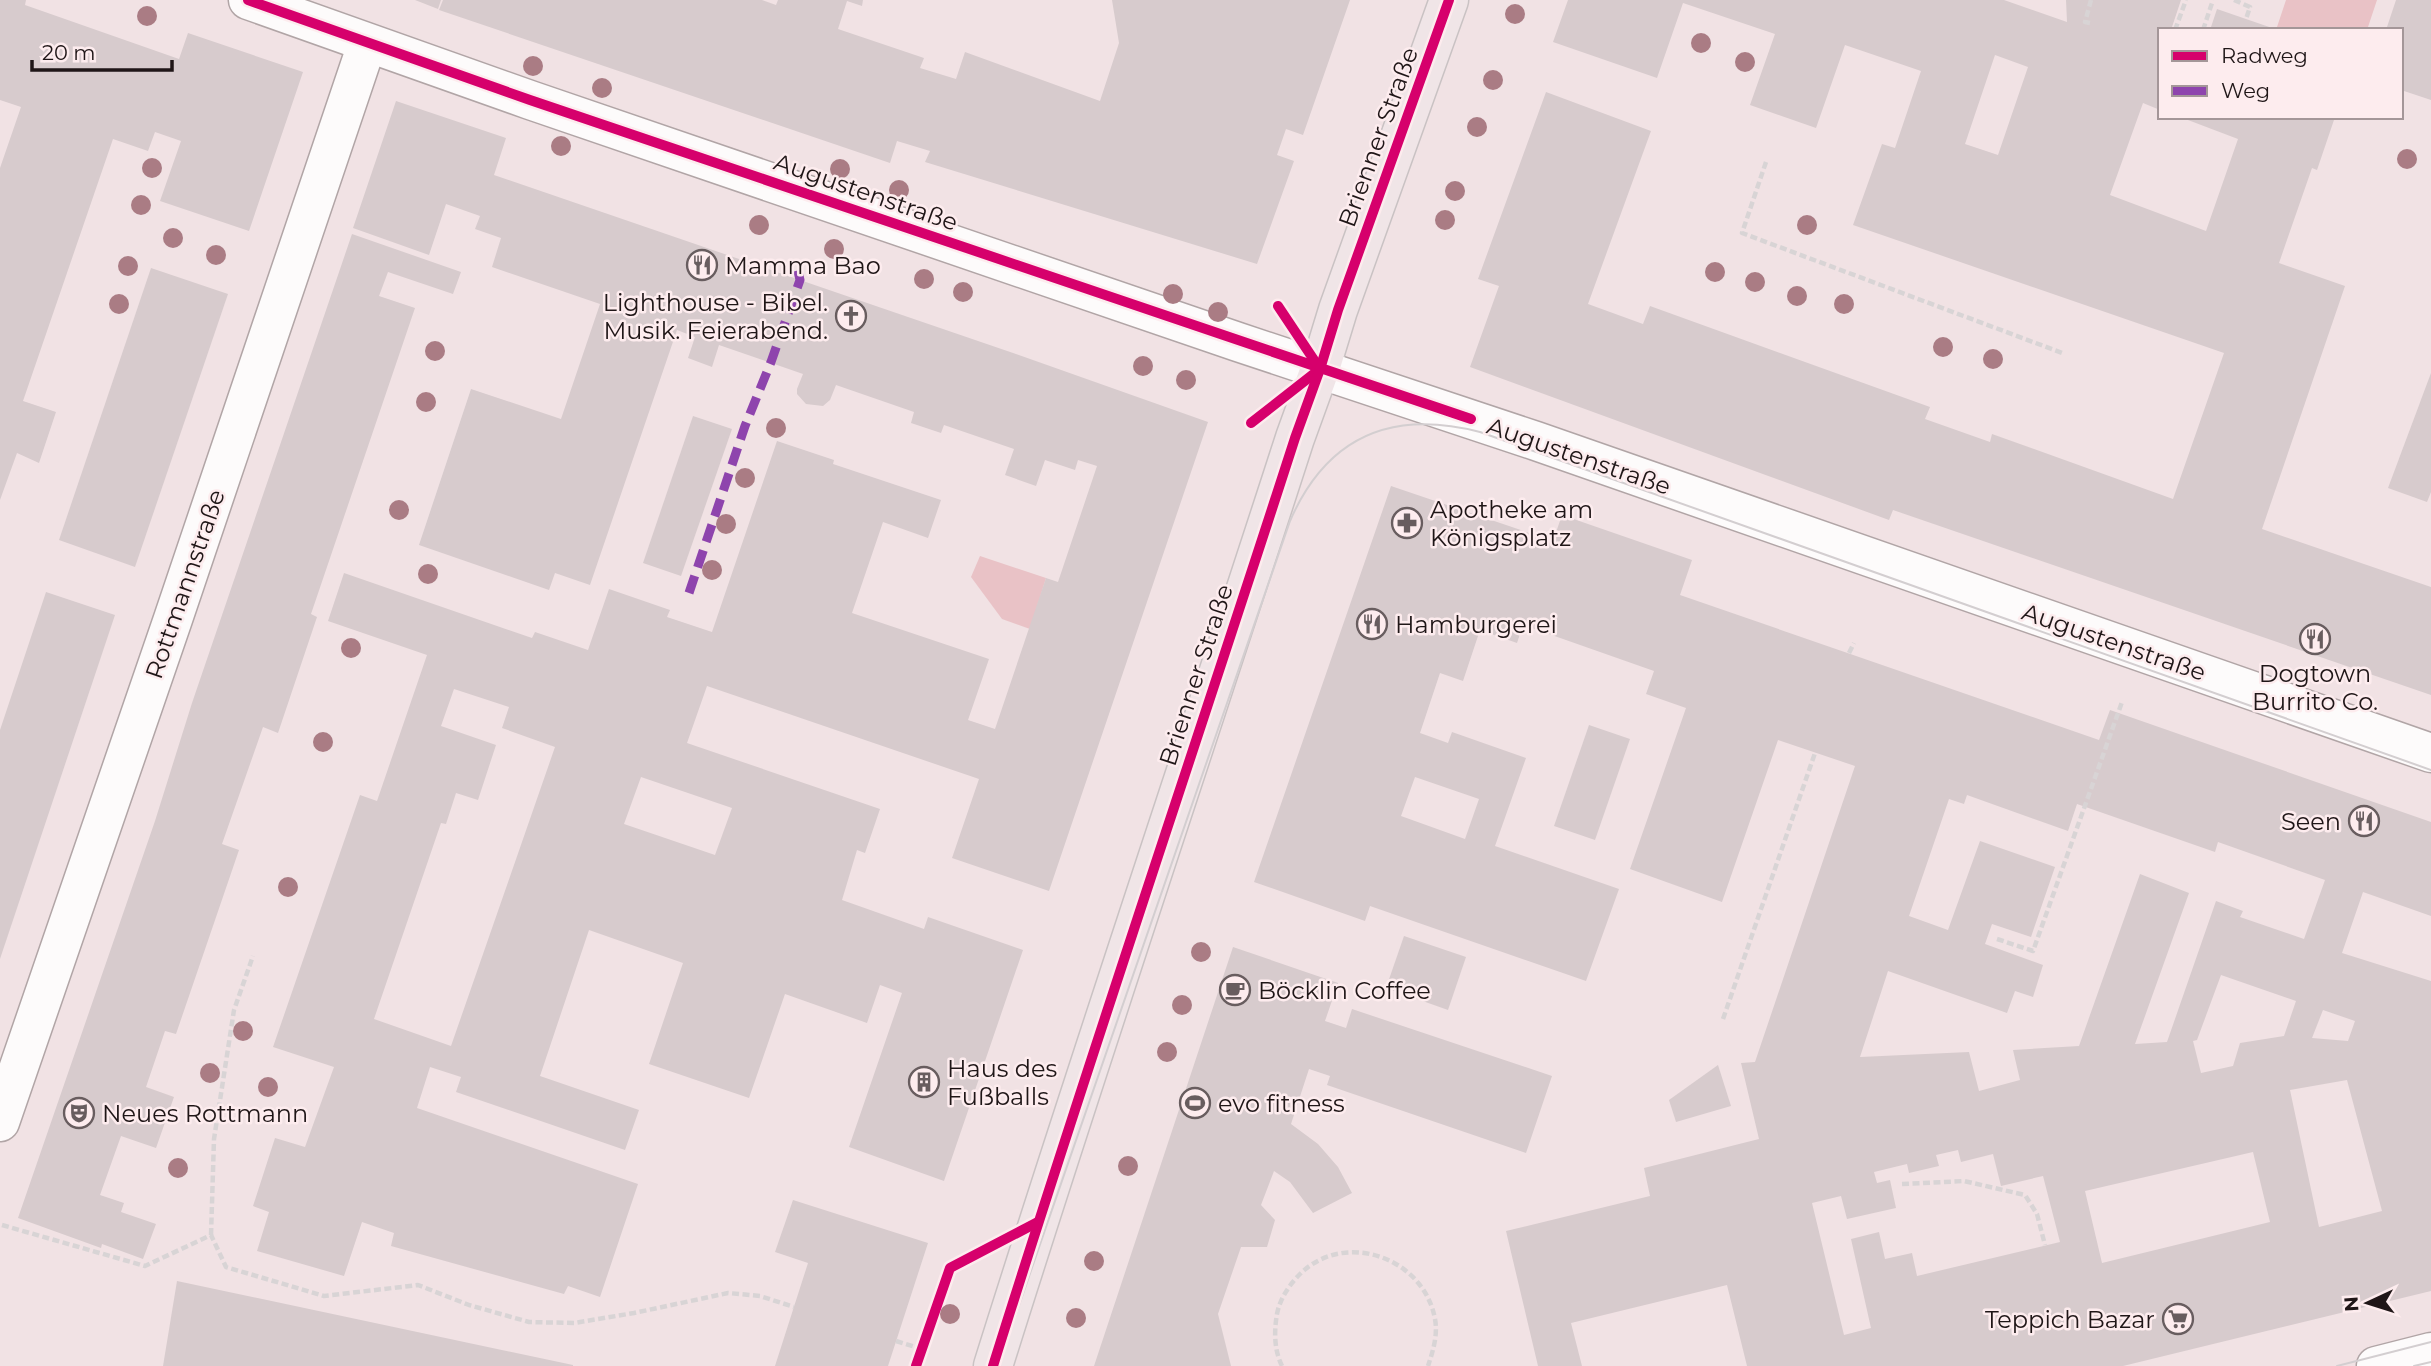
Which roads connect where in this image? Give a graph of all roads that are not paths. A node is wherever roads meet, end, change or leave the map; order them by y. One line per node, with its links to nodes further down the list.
1 (248, 0): 3 (street, Augustenstraße)
2 (1449, 0): 4 (main road, Brienner Straße)
3 (367, 44): 4 (street, Augustenstraße); 6 (street, Rottmannstraße)
4 (1320, 369): 5 (street, Augustenstraße); 8 (main road, Brienner Straße)
5 (2431, 753)
6 (0, 1122)
7 (2431, 1352): 9 (street)
8 (993, 1366)
9 (2376, 1366)

